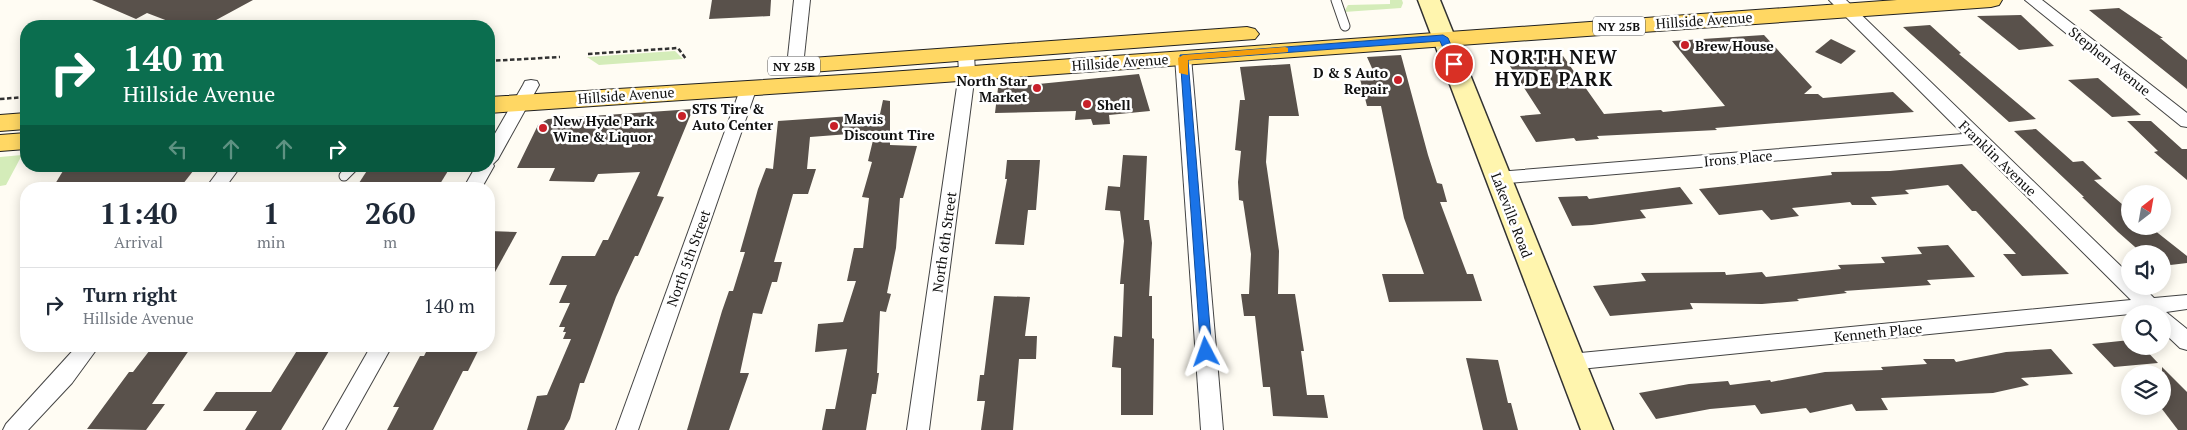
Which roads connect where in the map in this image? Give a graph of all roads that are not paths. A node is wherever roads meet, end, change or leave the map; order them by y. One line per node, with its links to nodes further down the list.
1 (802, 0): 11 (street)
2 (1336, 0): 8 (lane)
3 (1720, 0): 7 (main road, Hillside Avenue / NY 25B)
4 (1991, 0): 6 (main road, Hillside Avenue / NY 25B)
5 (2033, 0): 17 (street, Stephen Avenue)
6 (1841, 4): 7 (main road, Hillside Avenue / NY 25B); 19 (street, Franklin Avenue)
7 (1437, 19): 8 (main road, Hillside Avenue / NY 25B); 9 (main road, Hillside Avenue / NY 25B); 26 (main road, Lakeville Road)
8 (1345, 26): 10 (main road, Hillside Avenue / NY 25B)
9 (1183, 58): 10 (main road, Hillside Avenue / NY 25B); 41 (street)
10 (967, 63): 11 (main road, Hillside Avenue / NY 25B); 12 (main road, Hillside Avenue / NY 25B); 40 (street, North 6th Street)
11 (794, 66): 14 (main road, Hillside Avenue / NY 25B)
12 (749, 87): 14 (main road, Hillside Avenue / NY 25B); 39 (street, North 5th Street)
13 (495, 89): 14 (main road, Hillside Avenue / NY 25B)
14 (526, 94): 15 (main road, Hillside Avenue / NY 25B); 22 (street)
15 (495, 103)
16 (20, 122): 18 (main road)
17 (2187, 122)
18 (0, 124)
19 (1978, 138): 26 (street, Irons Place); 29 (street, Franklin Avenue)
20 (20, 141): 21 (main road)
21 (0, 143)
22 (495, 148)
23 (227, 172): 27 (street)
24 (348, 172): 25 (lane)
25 (344, 176)
26 (1497, 178): 36 (main road, Lakeville Road)
27 (219, 182)
28 (2187, 302): 30 (street, Kenneth Place)
29 (2149, 305)
30 (2171, 308)
31 (2121, 316): 36 (street, Kenneth Place)
32 (2171, 327): 33 (street, Franklin Avenue)
33 (2187, 342)
34 (84, 352): 37 (street)
35 (379, 352): 38 (street)
36 (1570, 362): 42 (main road, Lakeville Road)
37 (14, 430)
38 (334, 430)
39 (627, 430)
40 (918, 430)
41 (1212, 430)
42 (1597, 430)

